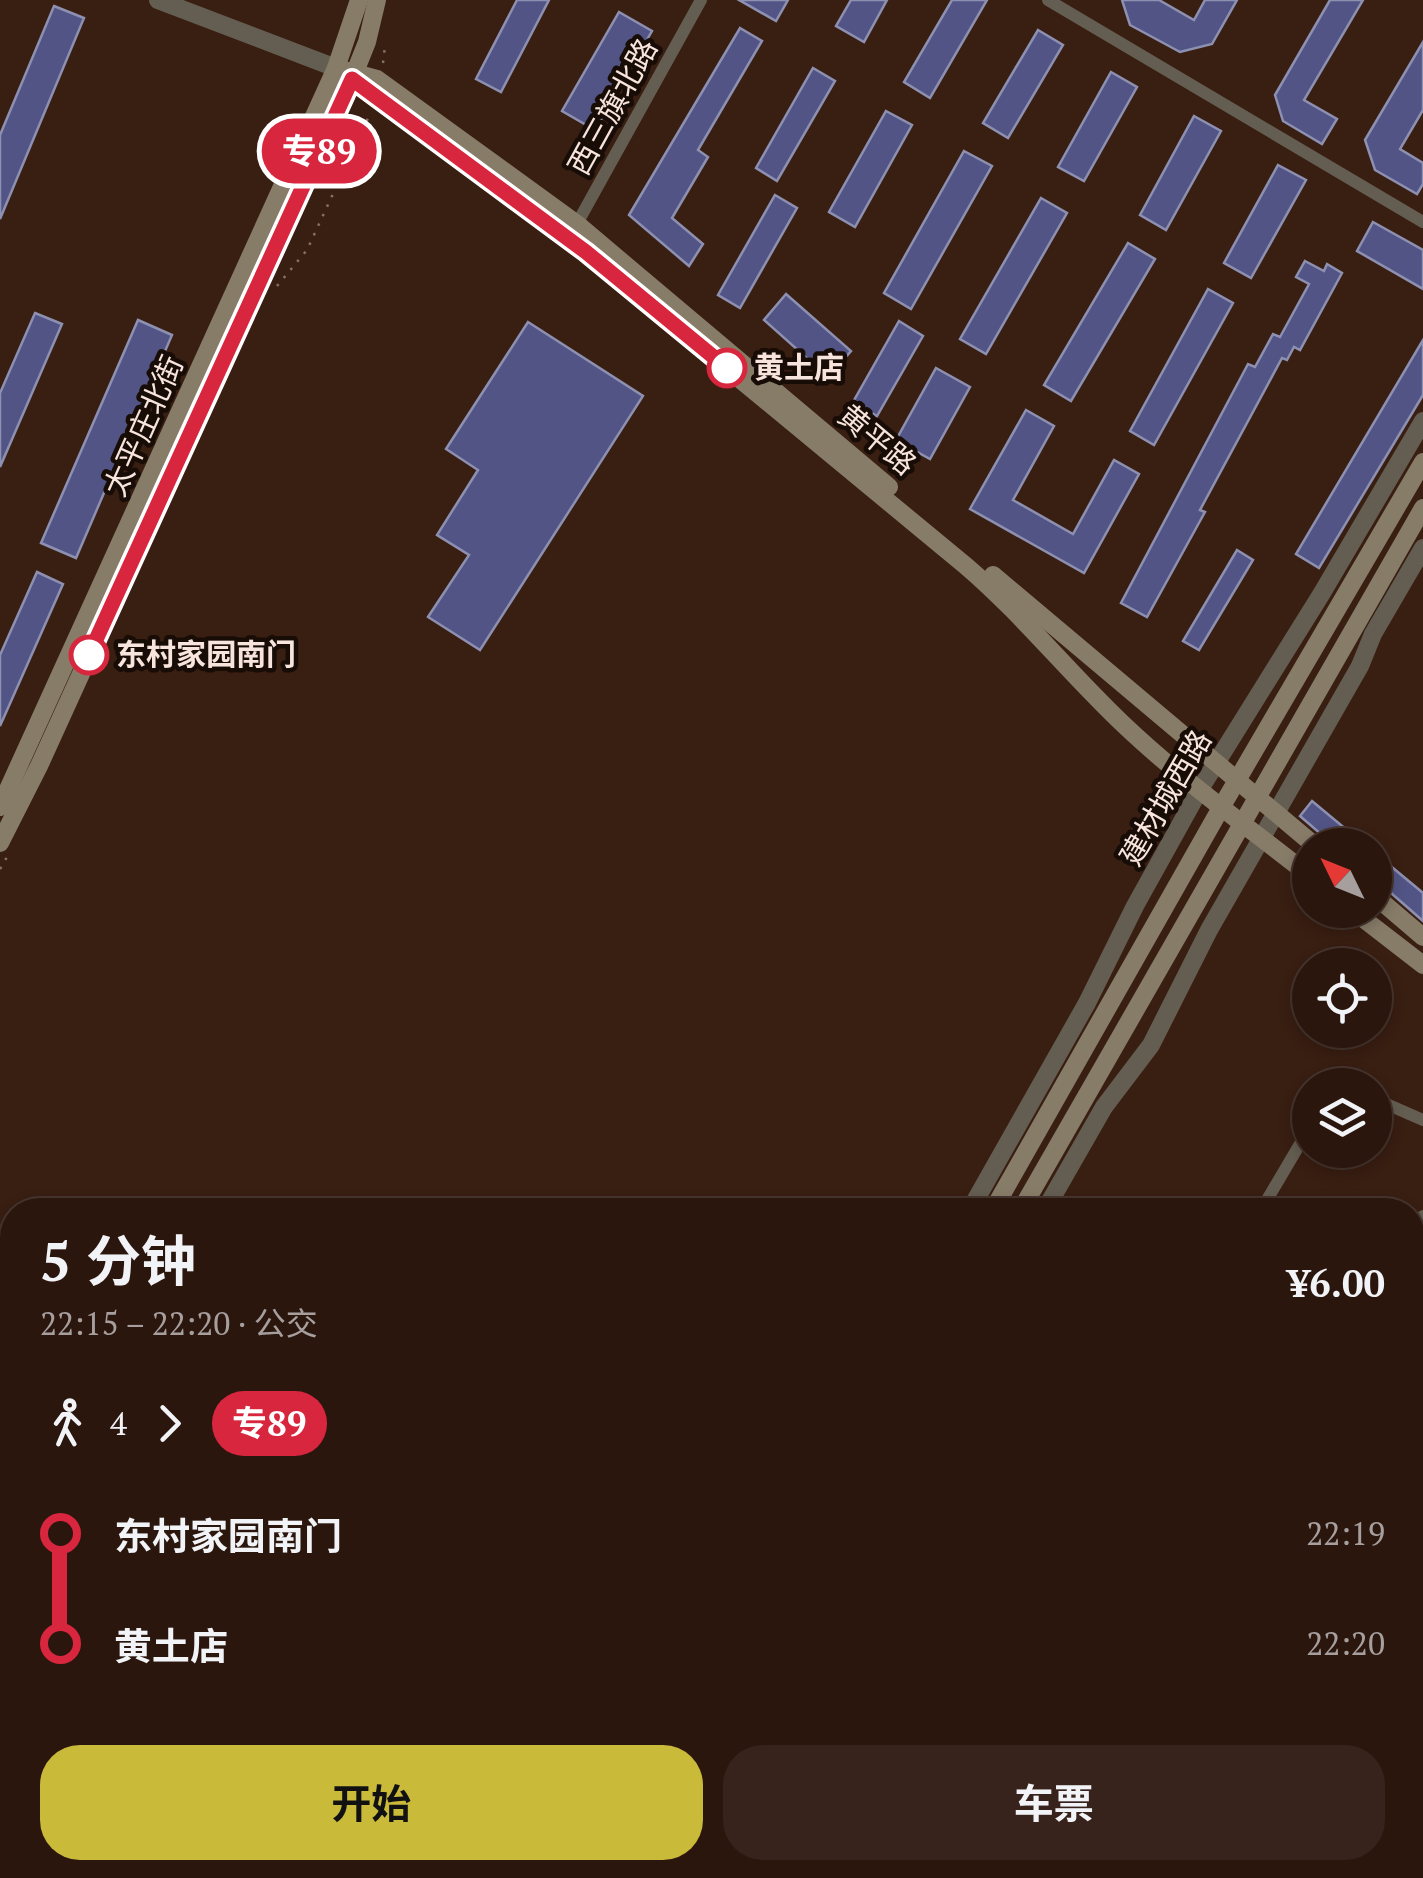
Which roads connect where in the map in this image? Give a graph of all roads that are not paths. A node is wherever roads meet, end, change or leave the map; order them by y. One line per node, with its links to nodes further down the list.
1 (158, 0): 6 (street)
2 (359, 0): 6 (main road)
3 (377, 0): 6 (main road)
4 (702, 0): 8 (street, 西三旗北路)
5 (1048, 0): 7 (street)
6 (348, 73): 8 (main road, 黄平路); 17 (main road, 太平庄北街); 23 (main road, 太平庄北街)
7 (1423, 222)
8 (572, 232): 13 (main road, 黄平路); 15 (main road, 黄平路)
9 (1423, 420): 13 (street, 建材城西路)
10 (1423, 462): 14 (main road, 建材城西路)
11 (1423, 508): 16 (main road)
12 (1423, 548): 19 (street)
13 (1216, 762): 14 (main road, 黄平路); 15 (street, 建材城西路)
14 (1237, 780): 16 (main road, 黄平路); 18 (main road, 建材城西路)
15 (1200, 789): 18 (main road, 黄平路); 32 (street, 建材城西路)
16 (1256, 796): 19 (main road, 黄平路); 20 (main road)
17 (0, 806)
18 (1222, 806): 20 (main road, 黄平路); 33 (main road, 建材城西路)
19 (1276, 813): 21 (main road, 黄平路); 22 (street)
20 (1242, 822): 22 (main road, 黄平路); 34 (main road)
21 (1294, 828)
22 (1262, 838): 24 (main road, 黄平路); 35 (street)
23 (0, 844)
24 (1292, 862)
25 (1392, 911): 27 (main road)
26 (1375, 928): 28 (main road)
27 (1423, 937)
28 (1423, 965)
29 (1392, 1106): 30 (street)
30 (1423, 1120)
31 (1292, 1157): 36 (street)
32 (977, 1198)
33 (1000, 1198)
34 (1027, 1198)
35 (1052, 1198)
36 (1268, 1198)

